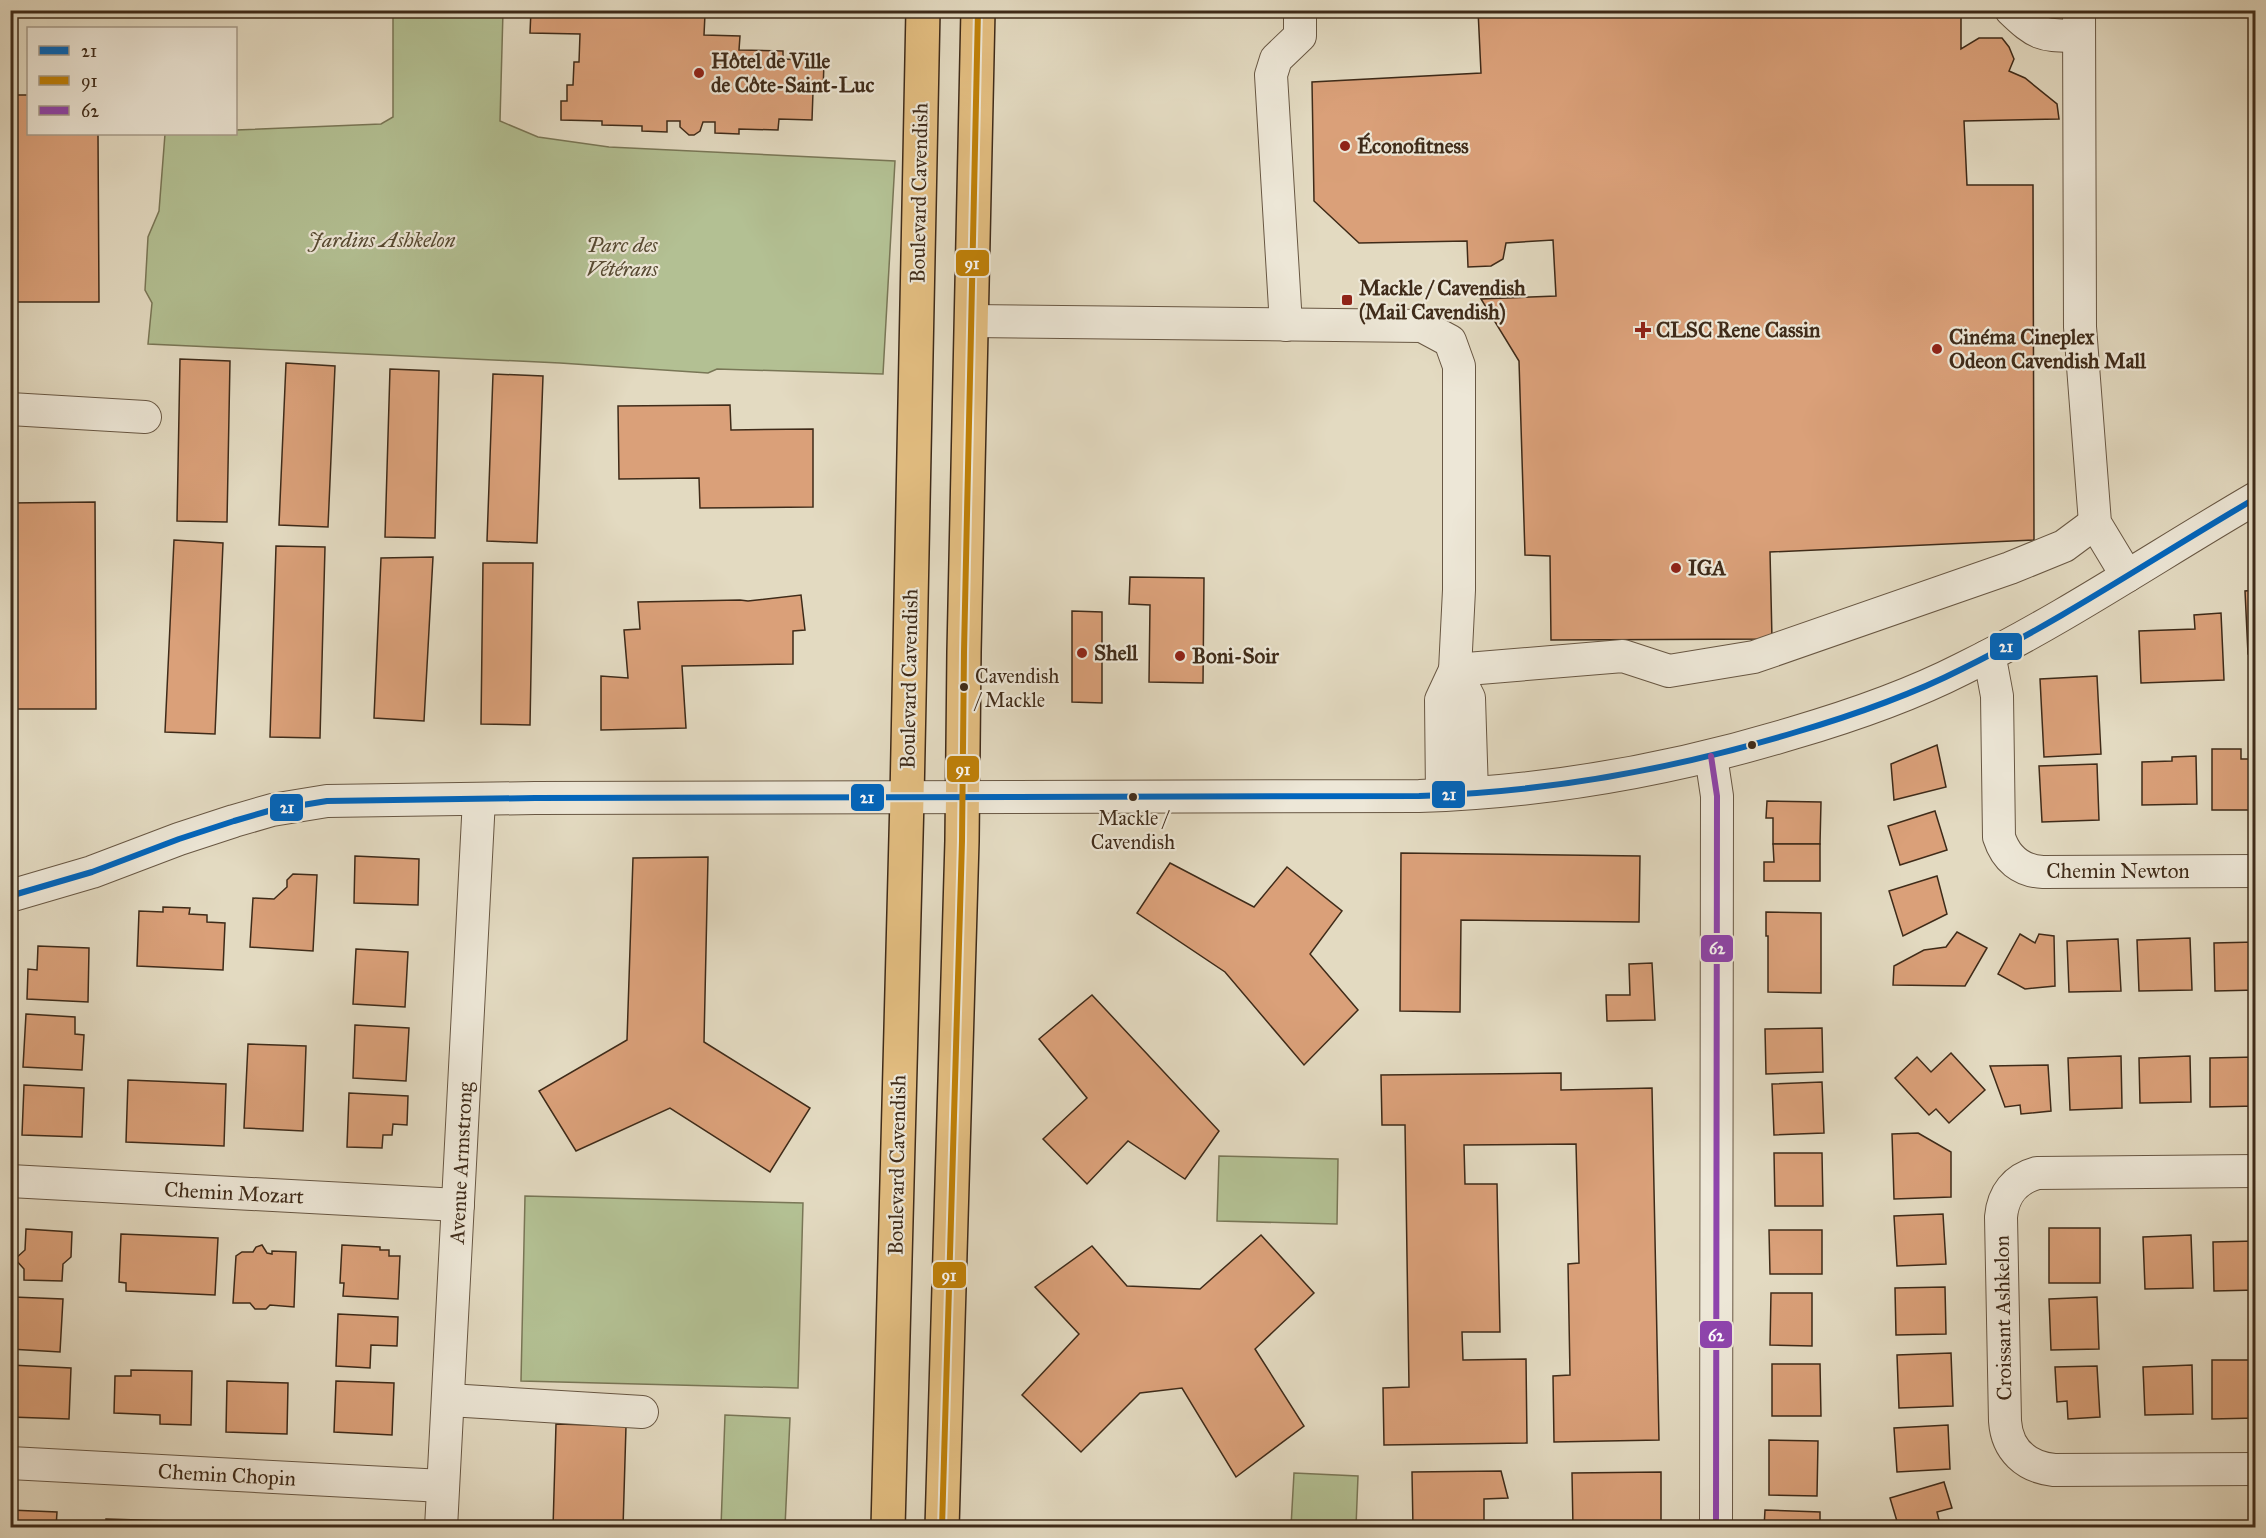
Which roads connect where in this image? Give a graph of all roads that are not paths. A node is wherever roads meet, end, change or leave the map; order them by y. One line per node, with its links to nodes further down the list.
1 (923, 10): 18 (main road, Boulevard Cavendish)
2 (978, 10): 6 (main road)
3 (1300, 10): 7 (street)
4 (2011, 10): 5 (street)
5 (2079, 23): 11 (street)
6 (971, 321): 7 (street); 17 (main road)
7 (1286, 325): 14 (street)
8 (10, 409): 9 (street)
9 (145, 417)
10 (2256, 498): 12 (street)
11 (2095, 523): 12 (street); 14 (street)
12 (2127, 576): 13 (street)
13 (1986, 657): 15 (street); 20 (street, Chemin Newton)
14 (1455, 670): 16 (street)
15 (1711, 756): 16 (street); 33 (street)
16 (1457, 794): 17 (street)
17 (961, 797): 18 (street); 32 (main road)
18 (907, 798): 19 (street); 31 (main road, Boulevard Cavendish)
19 (479, 799): 21 (street); 24 (street, Avenue Armstrong)
20 (2256, 871)
21 (10, 896)
22 (2256, 1170): 28 (street, Croissant Ashkelon)
23 (10, 1181): 24 (street, Chemin Mozart)
24 (458, 1205): 25 (street, Avenue Armstrong)
25 (449, 1400): 26 (street); 29 (street, Avenue Armstrong)
26 (642, 1412)
27 (10, 1463): 29 (street, Chemin Chopin)
28 (2256, 1469)
29 (443, 1486): 30 (street, Avenue Armstrong)
30 (441, 1527)
31 (888, 1527)
32 (942, 1527)
33 (1716, 1527)

